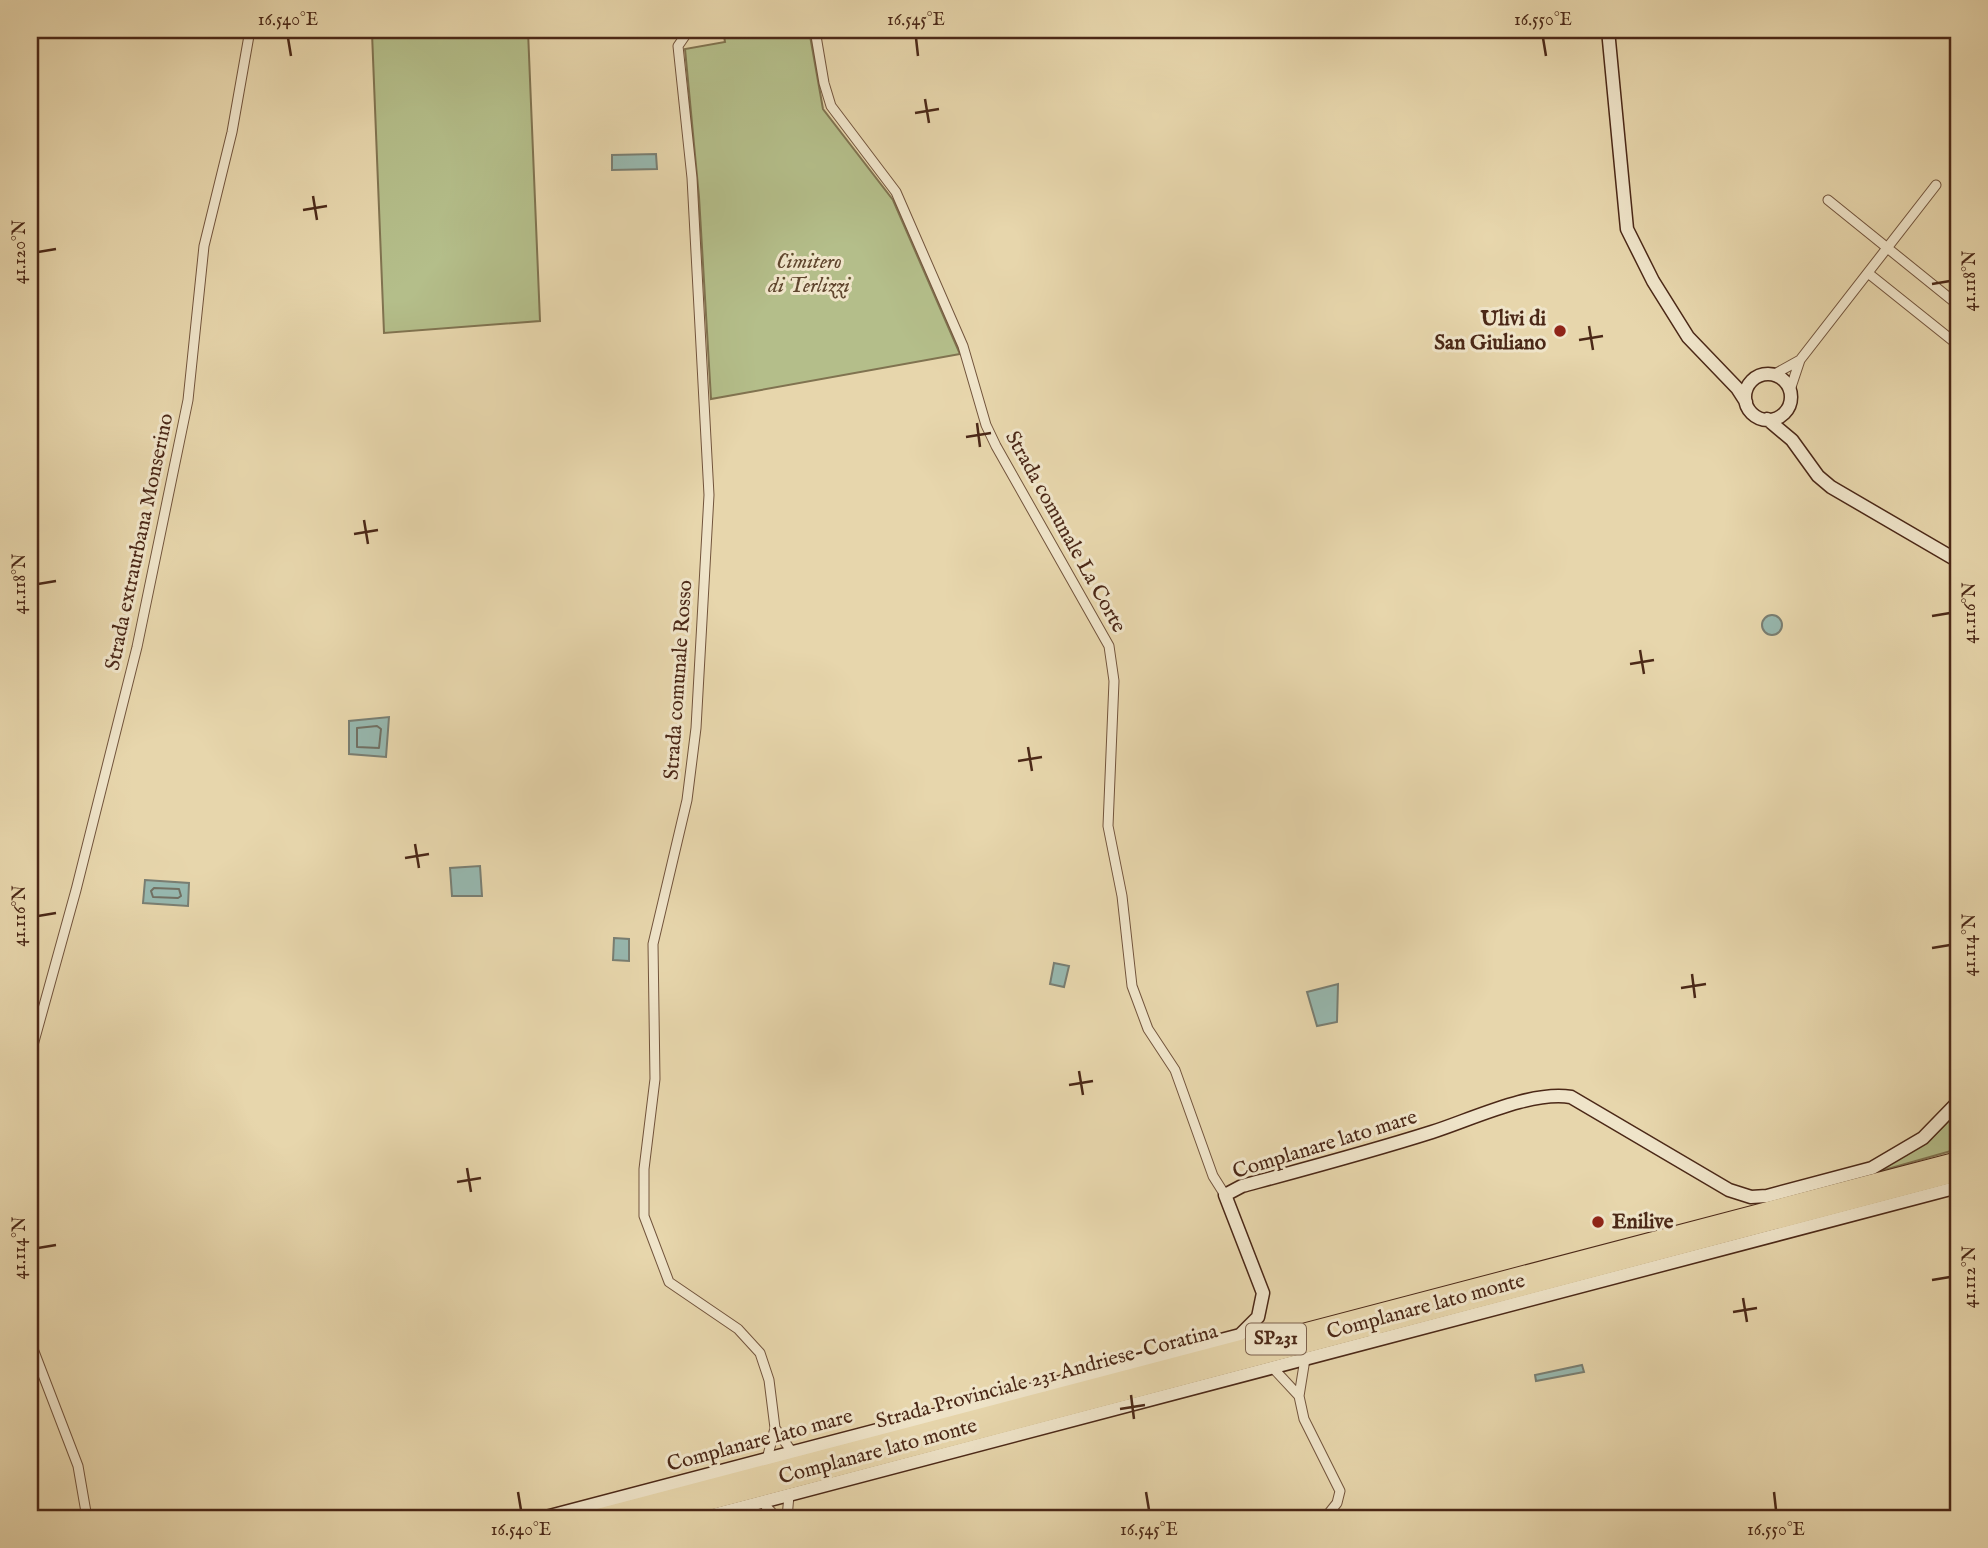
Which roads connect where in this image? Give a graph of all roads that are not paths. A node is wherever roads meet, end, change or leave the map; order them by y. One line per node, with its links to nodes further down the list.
1 (250, 30): 21 (street, Strada extraurbana Monserino)
2 (688, 30): 31 (street, Strada comunale Rosso)
3 (815, 30): 26 (street, Strada comunale La Corte)
4 (1608, 30): 12 (street)
5 (1936, 185): 7 (street)
6 (1828, 200): 7 (street)
7 (1888, 248): 8 (street); 9 (street)
8 (1868, 273): 10 (street); 11 (street)
9 (1958, 306)
10 (1958, 345)
11 (1800, 359): 13 (street); 15 (street)
12 (1725, 375): 14 (street); 16 (street)
13 (1773, 375): 14 (street); 15 (street)
14 (1756, 378): 16 (street)
15 (1790, 390): 17 (street)
16 (1746, 402): 18 (street)
17 (1786, 411): 18 (street); 19 (street)
18 (1767, 419): 19 (street)
19 (1792, 440): 20 (street)
20 (1958, 561)
21 (30, 1056)
22 (1958, 1102): 26 (street, Complanare lato mare)
23 (1958, 1159): 38 (highway, Strada Provinciale 231 Andriese-Coratina / SP231)
24 (1958, 1173): 39 (highway, Strada Provinciale 231 Andriese-Coratina / SP231)
25 (1958, 1187): 28 (street, Complanare lato monte)
26 (1225, 1195): 32 (street, Complanare lato mare)
27 (30, 1341): 36 (street)
28 (1305, 1359): 29 (street, Complanare lato monte); 30 (street)
29 (1273, 1368): 30 (street); 34 (street, Complanare lato monte)
30 (1298, 1396): 43 (street)
31 (775, 1428): 32 (street, Strada comunale Rosso); 33 (street, Strada comunale Rosso)
32 (792, 1452): 33 (street, Complanare lato mare)
33 (767, 1459): 37 (street, Complanare lato mare)
34 (789, 1495): 35 (street, Complanare lato monte); 42 (street)
35 (762, 1502): 40 (street, Complanare lato monte); 41 (street)
36 (87, 1518)
37 (542, 1518)
38 (594, 1518)
39 (647, 1518)
40 (701, 1518)
41 (777, 1518)
42 (787, 1518)
43 (1325, 1518)

